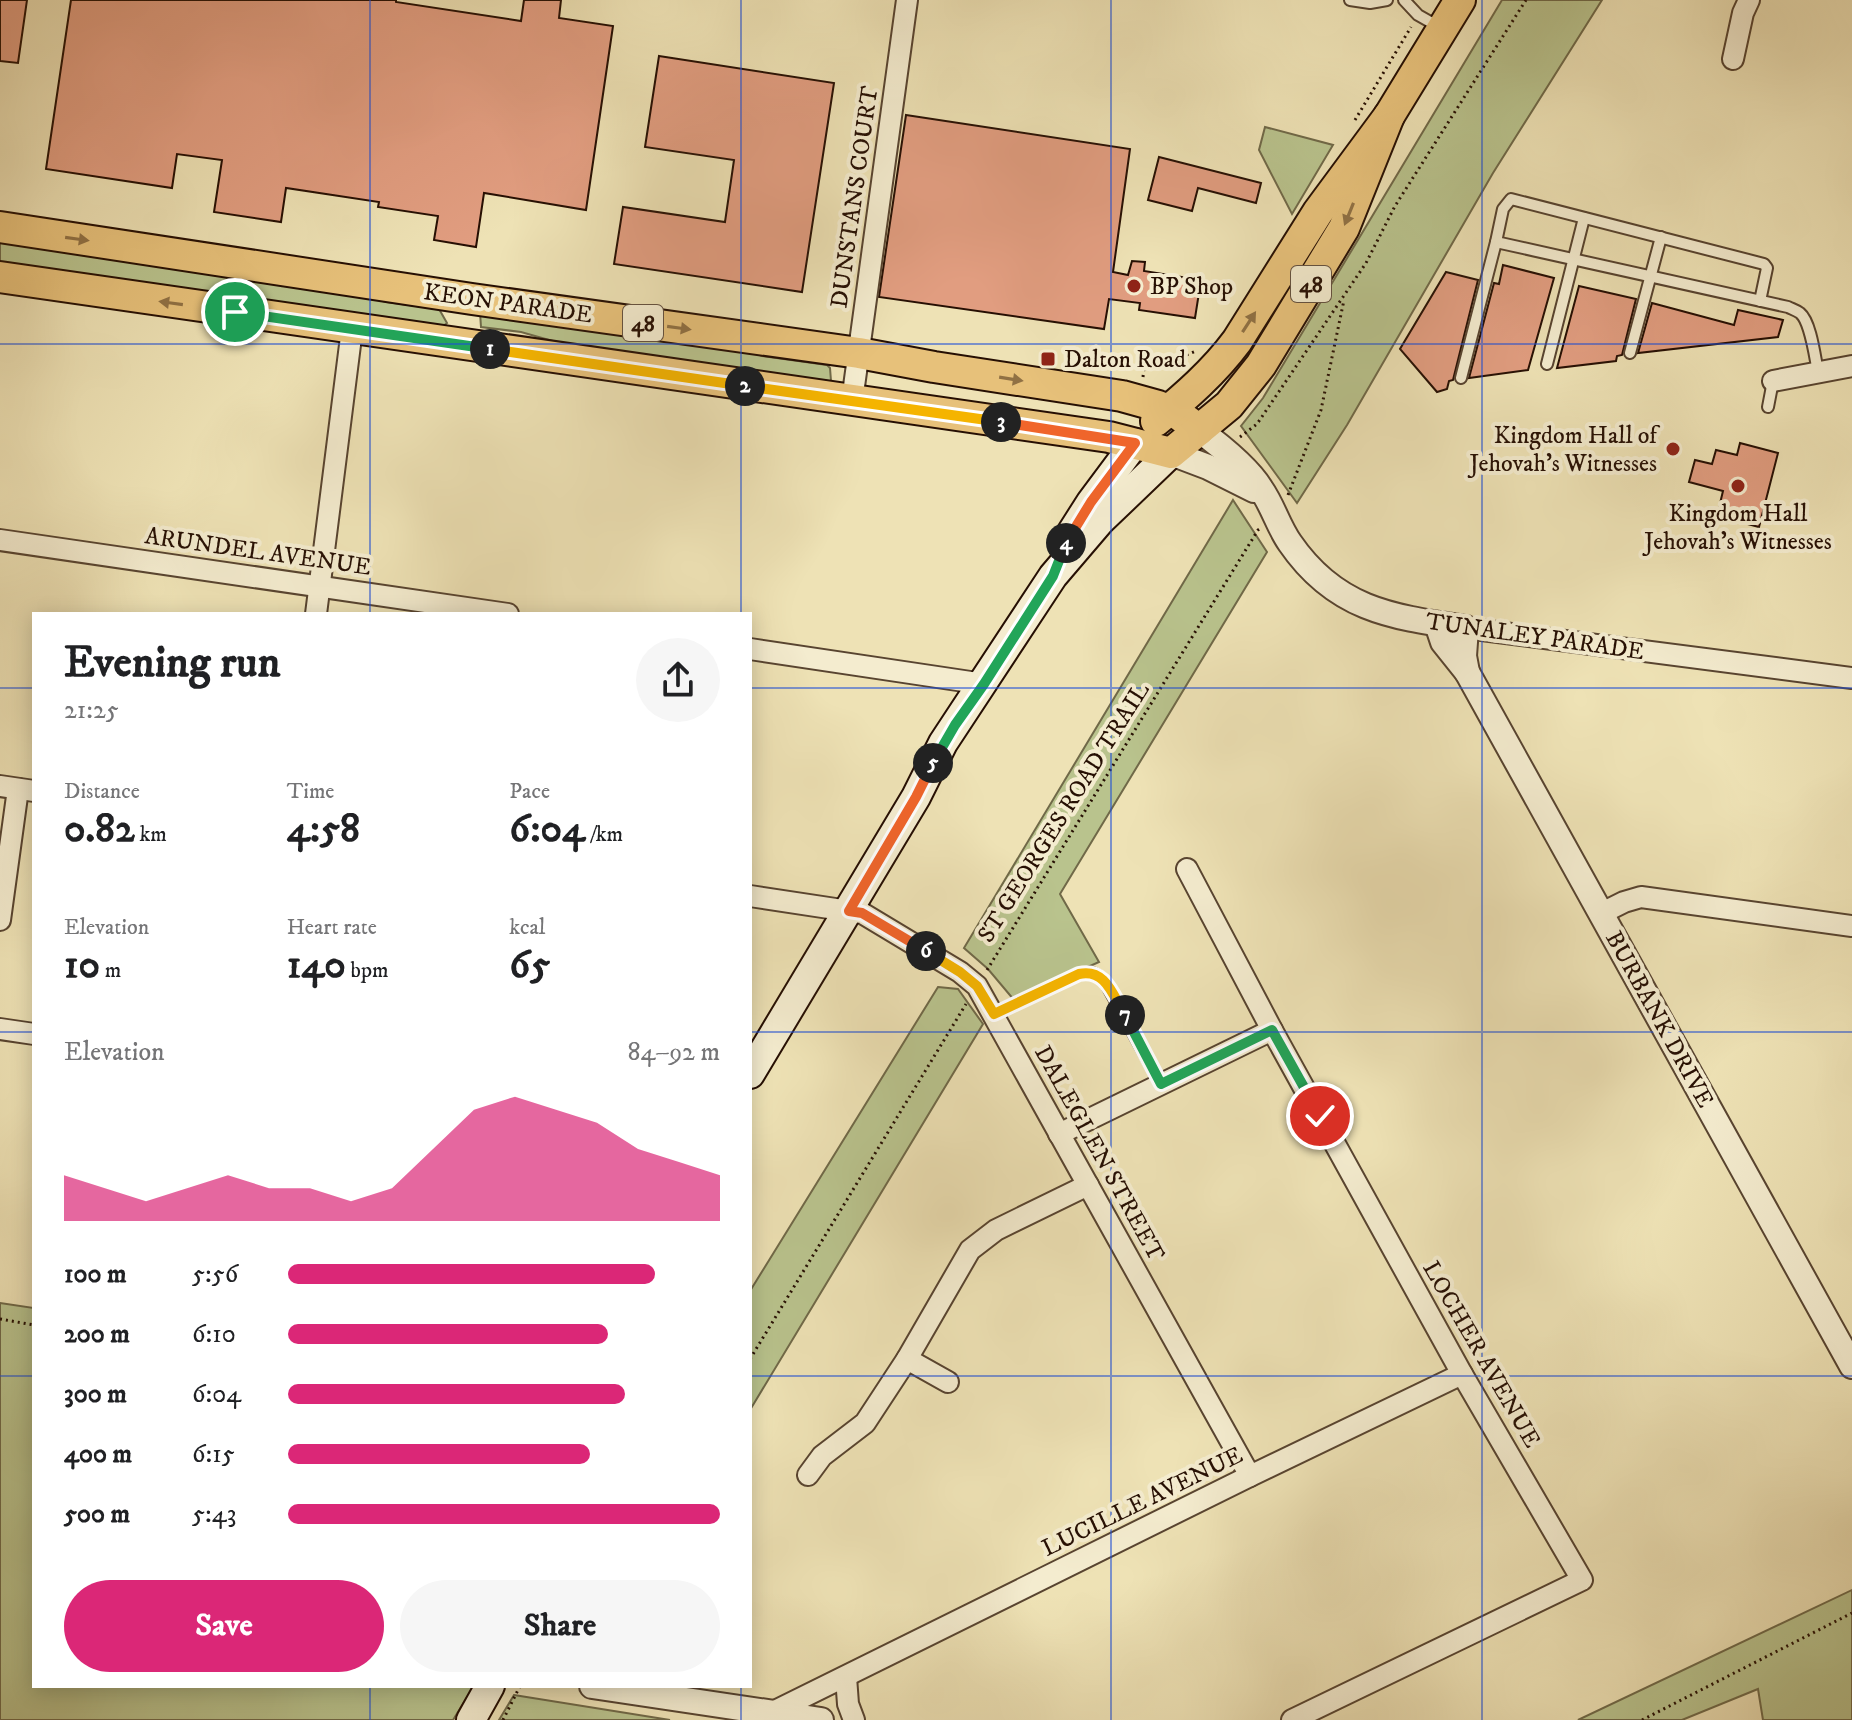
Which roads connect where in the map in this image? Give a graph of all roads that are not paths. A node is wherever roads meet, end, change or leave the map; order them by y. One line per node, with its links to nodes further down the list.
1 (907, 0): 21 (street, DUNSTANS COURT)
2 (1350, 0): 3 (lane)
3 (1387, 0)
4 (1404, 0): 7 (lane)
5 (1460, 0): 7 (main road, 48)
6 (1749, 0): 8 (street)
7 (1442, 29): 9 (main road, 48)
8 (1733, 59)
9 (1389, 116): 30 (main road, 48, one-way to 9); 31 (main road, 48, one-way to 31)
10 (1584, 218): 12 (lane); 13 (lane); 14 (lane)
11 (0, 227): 17 (main road, KEON PARADE / 48, one-way to 17)
12 (1661, 237): 15 (lane); 18 (lane)
13 (1496, 242): 14 (lane); 26 (lane)
14 (1573, 259): 15 (lane); 23 (lane)
15 (1651, 276): 18 (lane); 22 (lane)
16 (0, 277): 19 (main road, KEON PARADE / 48, one-way to 16)
17 (472, 299): 20 (main road); 21 (main road, KEON PARADE / 48, one-way to 21)
18 (1760, 301): 25 (lane)
19 (352, 329): 20 (main road, KEON PARADE / 48); 37 (street)
20 (466, 346): 28 (main road, KEON PARADE / 48)
21 (859, 353): 28 (street, DUNSTANS COURT); 30 (main road, KEON PARADE / 48, one-way to 30)
22 (1630, 353)
23 (1547, 364)
24 (1852, 366): 25 (street)
25 (1818, 372): 27 (street)
26 (1461, 378)
27 (1773, 381): 29 (lane)
28 (852, 401): 32 (main road, KEON PARADE / 48)
29 (1768, 407)
30 (1170, 411): 31 (main road, KEON PARADE); 32 (main road)
31 (1211, 439): 33 (main road, 48); 34 (street, TUNALEY PARADE)
32 (1135, 443): 33 (main road, KEON PARADE / 48); 36 (main road)
33 (1171, 453): 34 (street, TUNALEY PARADE); 36 (main road)
34 (1278, 499): 40 (street, TUNALEY PARADE)
35 (0, 540): 37 (street, ARUNDEL AVENUE)
36 (1053, 576): 45 (main road)
37 (319, 587): 38 (street); 39 (street, ARUNDEL AVENUE)
38 (316, 612)
39 (494, 612)
40 (1437, 624): 41 (street, TUNALEY PARADE); 43 (street, BURBANK DRIVE)
41 (1466, 628): 43 (street, BURBANK DRIVE); 44 (street, TUNALEY PARADE)
42 (752, 649): 45 (street)
43 (1467, 672): 50 (street, BURBANK DRIVE)
44 (1852, 678)
45 (984, 684): 49 (main road)
46 (17, 789): 51 (street)
47 (1187, 869): 55 (street, LOCHER AVENUE)
48 (752, 896): 49 (street, DALEGLEN STREET)
49 (849, 911): 53 (street, DALEGLEN STREET); 57 (main road)
50 (1602, 913): 52 (street); 62 (street, BURBANK DRIVE)
51 (0, 920)
52 (1852, 926)
53 (994, 1014): 58 (lane); 59 (street, DALEGLEN STREET)
54 (0, 1029): 56 (street)
55 (1272, 1030): 58 (street); 63 (street, LOCHER AVENUE)
56 (32, 1034)
57 (752, 1071)
58 (1161, 1084): 59 (street)
59 (1059, 1134): 60 (street, DALEGLEN STREET)
60 (1088, 1185): 61 (street); 66 (street, DALEGLEN STREET)
61 (907, 1359): 64 (street); 65 (street)
62 (1852, 1366)
63 (1462, 1374): 66 (street, LUCILLE AVENUE); 74 (street, LOCHER AVENUE)
64 (948, 1382)
65 (808, 1475)
66 (1250, 1476): 67 (street, LUCILLE AVENUE)
67 (846, 1677): 70 (street, LUCILLE AVENUE); 73 (street)
68 (489, 1688): 71 (main road)
69 (606, 1688): 70 (street)
70 (773, 1712): 72 (street)
71 (471, 1720)
72 (821, 1720)
73 (854, 1720)
74 (1292, 1720)

